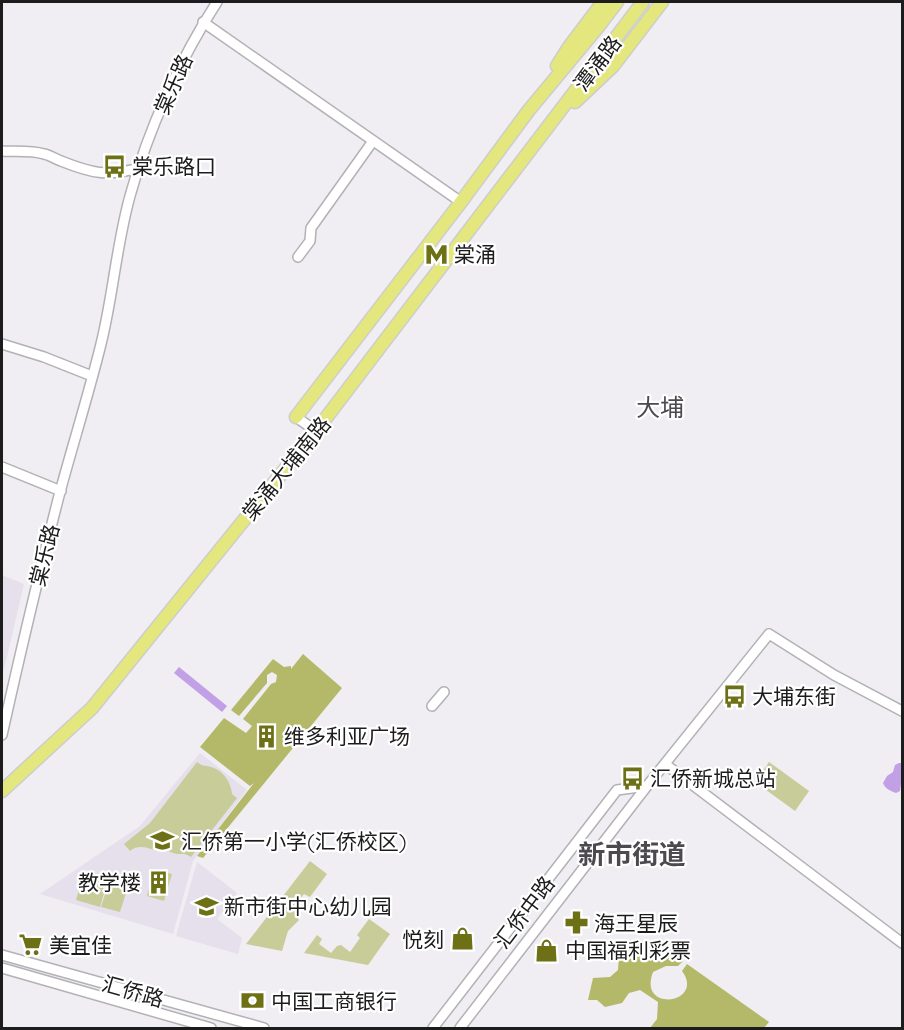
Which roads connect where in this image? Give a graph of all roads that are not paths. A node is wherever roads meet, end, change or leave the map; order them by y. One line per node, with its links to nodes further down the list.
1 (215, 2): 6 (street, 棠乐路)
2 (603, 2): 7 (main road)
3 (617, 2): 7 (main road, 潭涌路)
4 (643, 2): 8 (main road, 潭涌路)
5 (662, 2): 8 (main road)
6 (203, 22): 9 (street); 11 (street, 棠乐路)
7 (529, 110): 12 (main road, 棠涌大埔南路)
8 (550, 125): 17 (main road, 棠涌大埔南路)
9 (373, 141): 12 (street); 13 (street)
10 (2, 152): 11 (street)
11 (139, 168): 15 (street, 棠乐路)
12 (461, 202): 16 (main road, 棠涌大埔南路)
13 (298, 258)
14 (2, 344): 15 (street)
15 (92, 376): 19 (street, 棠乐路)
16 (296, 417): 17 (street)
17 (316, 431): 26 (main road, 棠涌大埔南路)
18 (2, 467): 19 (street)
19 (61, 491): 23 (street, 棠乐路)
20 (444, 693): 21 (street)
21 (432, 706)
22 (903, 711): 24 (street, 汇侨中路)
23 (2, 735)
24 (665, 764): 25 (street, 汇侨中路); 27 (street)
25 (647, 786): 32 (street, 汇侨中路); 33 (street, 汇侨中路)
26 (2, 791)
27 (903, 943)
28 (2, 954): 31 (street, 汇侨路)
29 (2, 968): 30 (street, 汇侨路)
30 (211, 1029)
31 (264, 1029)
32 (433, 1029)
33 (460, 1029)

